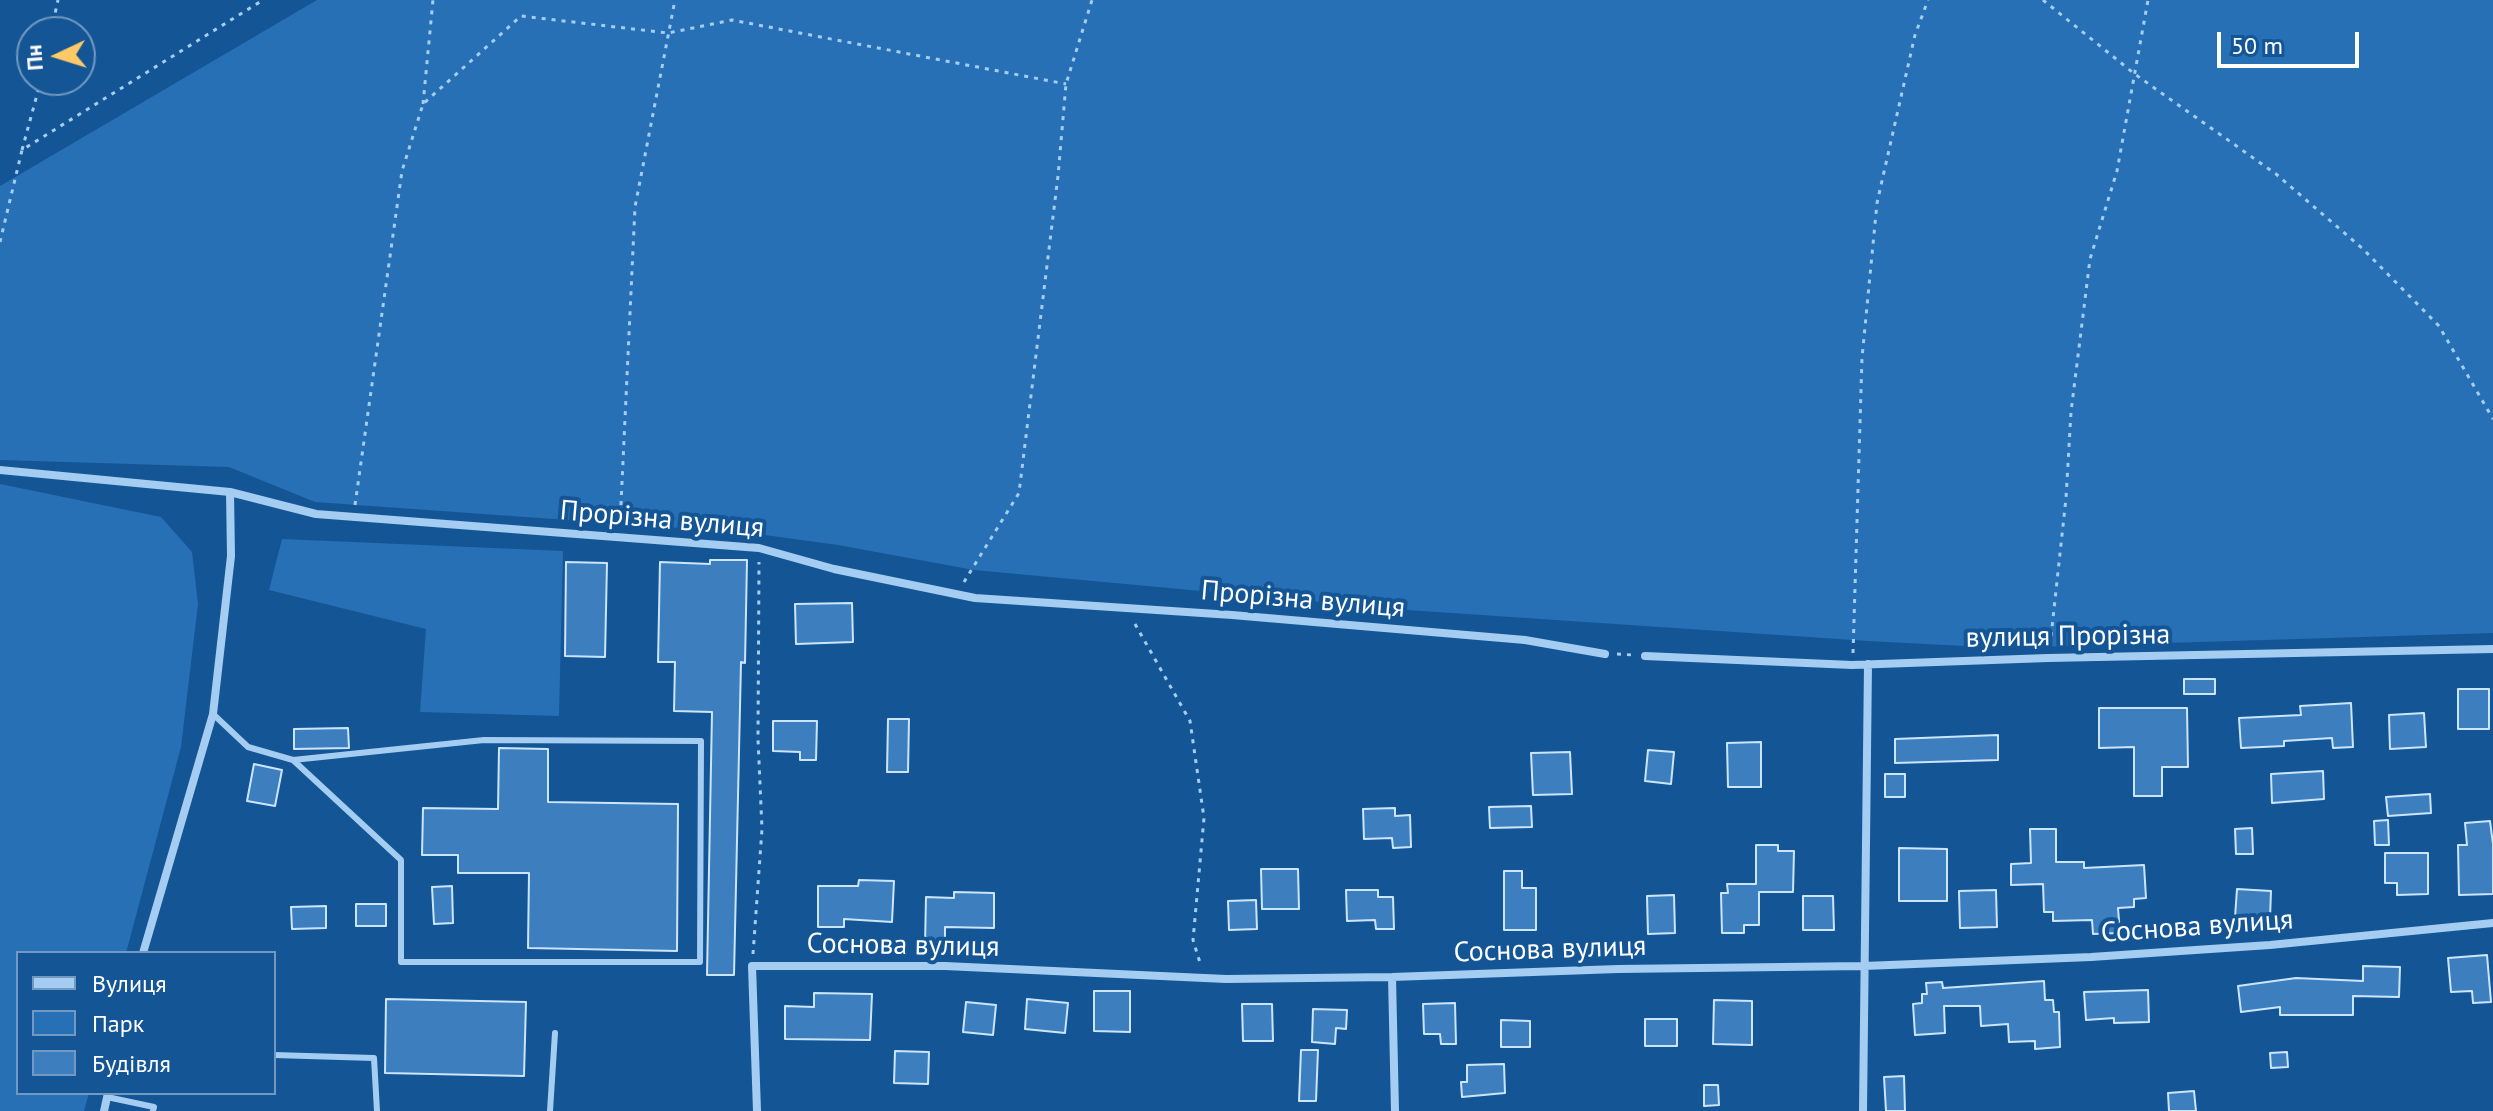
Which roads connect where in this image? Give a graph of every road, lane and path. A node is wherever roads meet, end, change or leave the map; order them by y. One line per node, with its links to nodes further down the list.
1 (263, 0): 13 (path)
2 (433, 0): 12 (path)
3 (675, 0): 8 (path)
4 (1092, 0): 10 (path)
5 (1928, 0): 28 (path)
6 (2043, 0): 9 (path)
7 (2148, 0): 9 (path)
8 (668, 33): 10 (path); 12 (path); 19 (path)
9 (2136, 75): 15 (path); 26 (path)
10 (1066, 84): 21 (path)
11 (37, 96): 13 (path)
12 (423, 104): 18 (path)
13 (22, 150): 14 (path)
14 (0, 242)
15 (2493, 419)
16 (0, 470): 17 (street, Прорізна вулиця)
17 (230, 492): 18 (street, Прорізна вулиця); 29 (street)
18 (353, 517): 19 (street, Прорізна вулиця)
19 (619, 537): 20 (street, Прорізна вулиця)
20 (759, 548): 21 (street, Прорізна вулиця); 33 (path)
21 (956, 596): 22 (street, Прорізна вулиця)
22 (1126, 608): 24 (street, Прорізна вулиця); 36 (path)
23 (2493, 649): 26 (street, вулиця Прорізна)
24 (1605, 654): 25 (path)
25 (1645, 656): 28 (street, вулиця Прорізна)
26 (2048, 658): 27 (street, вулиця Прорізна)
27 (1868, 664): 28 (street, вулиця Прорізна); 34 (street)
28 (1852, 665)
29 (213, 714): 30 (lane); 32 (street)
30 (293, 760): 30 (lane)
31 (2493, 923): 34 (street, Соснова вулиця)
32 (144, 951)
33 (752, 966): 36 (street, Соснова вулиця); 44 (street)
34 (1864, 966): 35 (street, Соснова вулиця); 46 (street)
35 (1392, 977): 36 (street, Соснова вулиця); 45 (street)
36 (1205, 978)
37 (555, 1033): 43 (lane)
38 (276, 1055): 42 (lane)
39 (108, 1095): 40 (street); 41 (lane)
40 (104, 1111)
41 (153, 1111)
42 (377, 1111)
43 (550, 1111)
44 (757, 1111)
45 (1395, 1111)
46 (1863, 1111)

